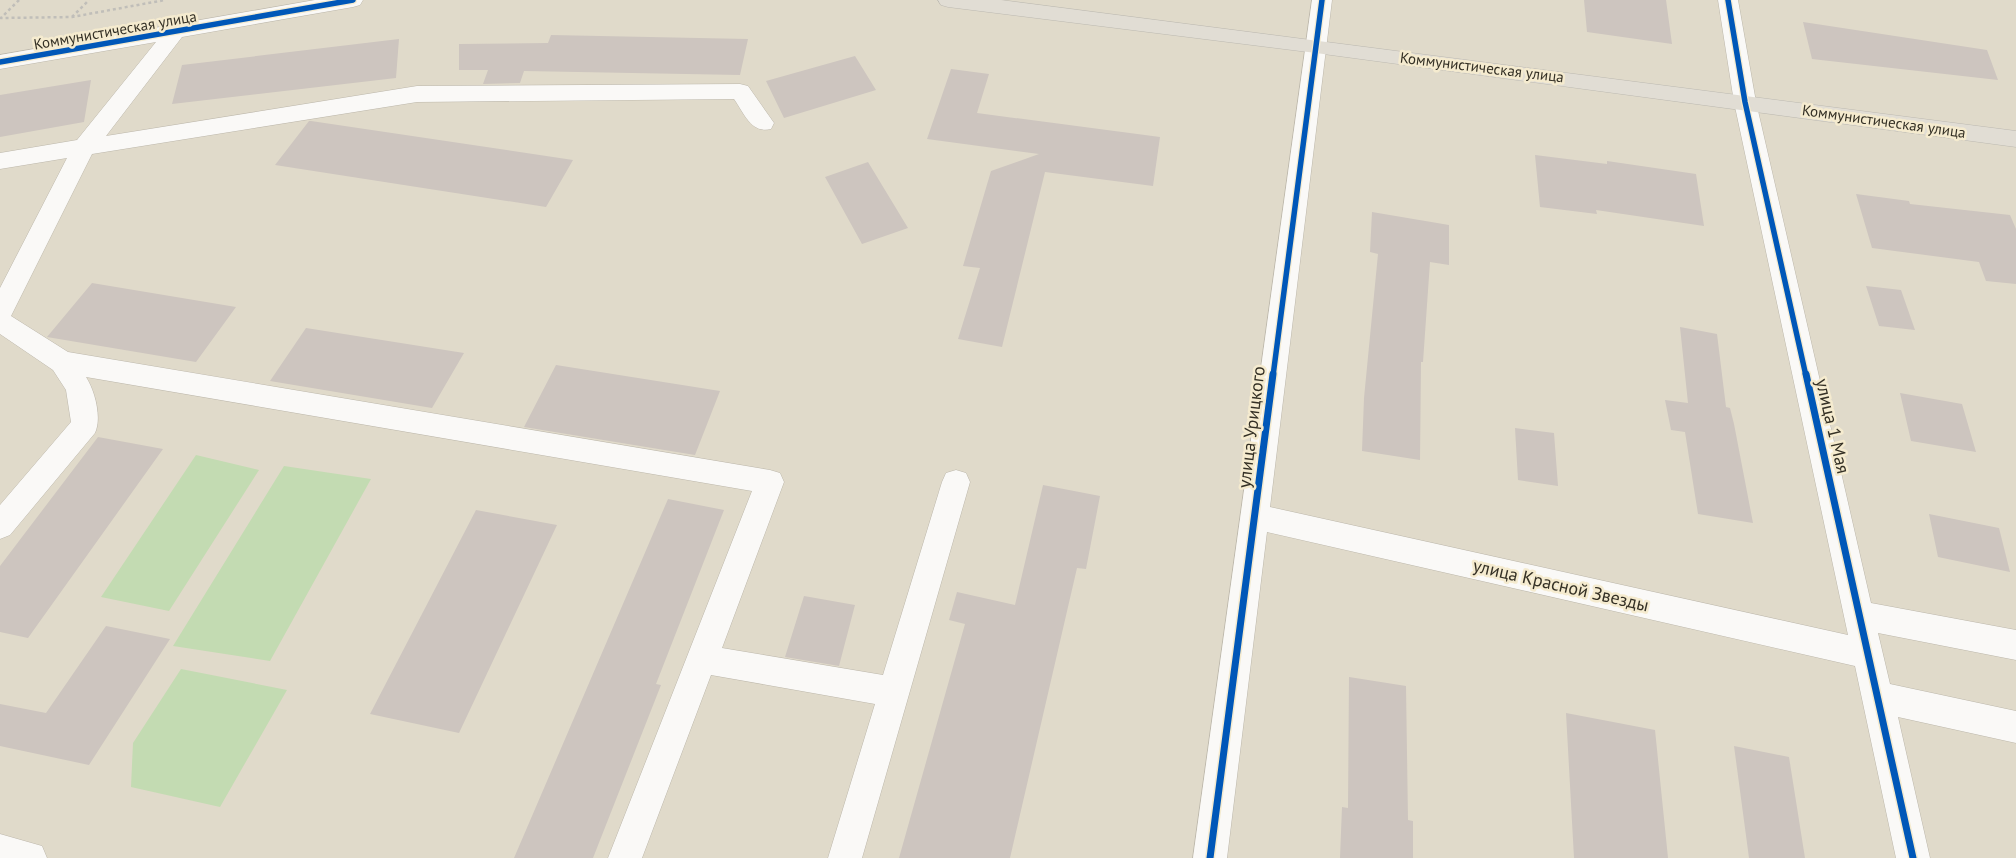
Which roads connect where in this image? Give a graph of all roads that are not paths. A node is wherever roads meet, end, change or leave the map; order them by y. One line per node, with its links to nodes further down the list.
1 (353, 0): 5 (street, Коммунистическая улица)
2 (948, 0): 6 (main road, Коммунистическая улица)
3 (1322, 0): 6 (street, улица Урицкого)
4 (1728, 0): 8 (street, улица 1 Мая)
5 (174, 33): 7 (street, Коммунистическая улица); 11 (street)
6 (1316, 46): 8 (main road, Коммунистическая улица); 17 (street, улица Урицкого)
7 (0, 62)
8 (1745, 102): 10 (main road, Коммунистическая улица); 19 (street, улица 1 Мая)
9 (763, 123): 11 (street)
10 (2016, 139)
11 (84, 147): 12 (street); 13 (street)
12 (0, 161)
13 (0, 313)
14 (0, 322): 15 (street)
15 (62, 362): 18 (street); 22 (street)
16 (956, 482): 23 (street)
17 (1254, 516): 21 (street, улица Красной Звезды); 30 (street, улица Урицкого)
18 (0, 526)
19 (1860, 615): 20 (street); 21 (street, улица 1 Мая)
20 (2016, 645)
21 (1868, 654): 24 (street, улица 1 Мая)
22 (702, 658): 23 (street); 28 (street)
23 (894, 692): 29 (street)
24 (1877, 697): 25 (street); 31 (street, улица 1 Мая)
25 (2016, 726)
26 (0, 851): 27 (street)
27 (30, 858)
28 (625, 858)
29 (845, 858)
30 (1210, 858)
31 (1913, 858)

